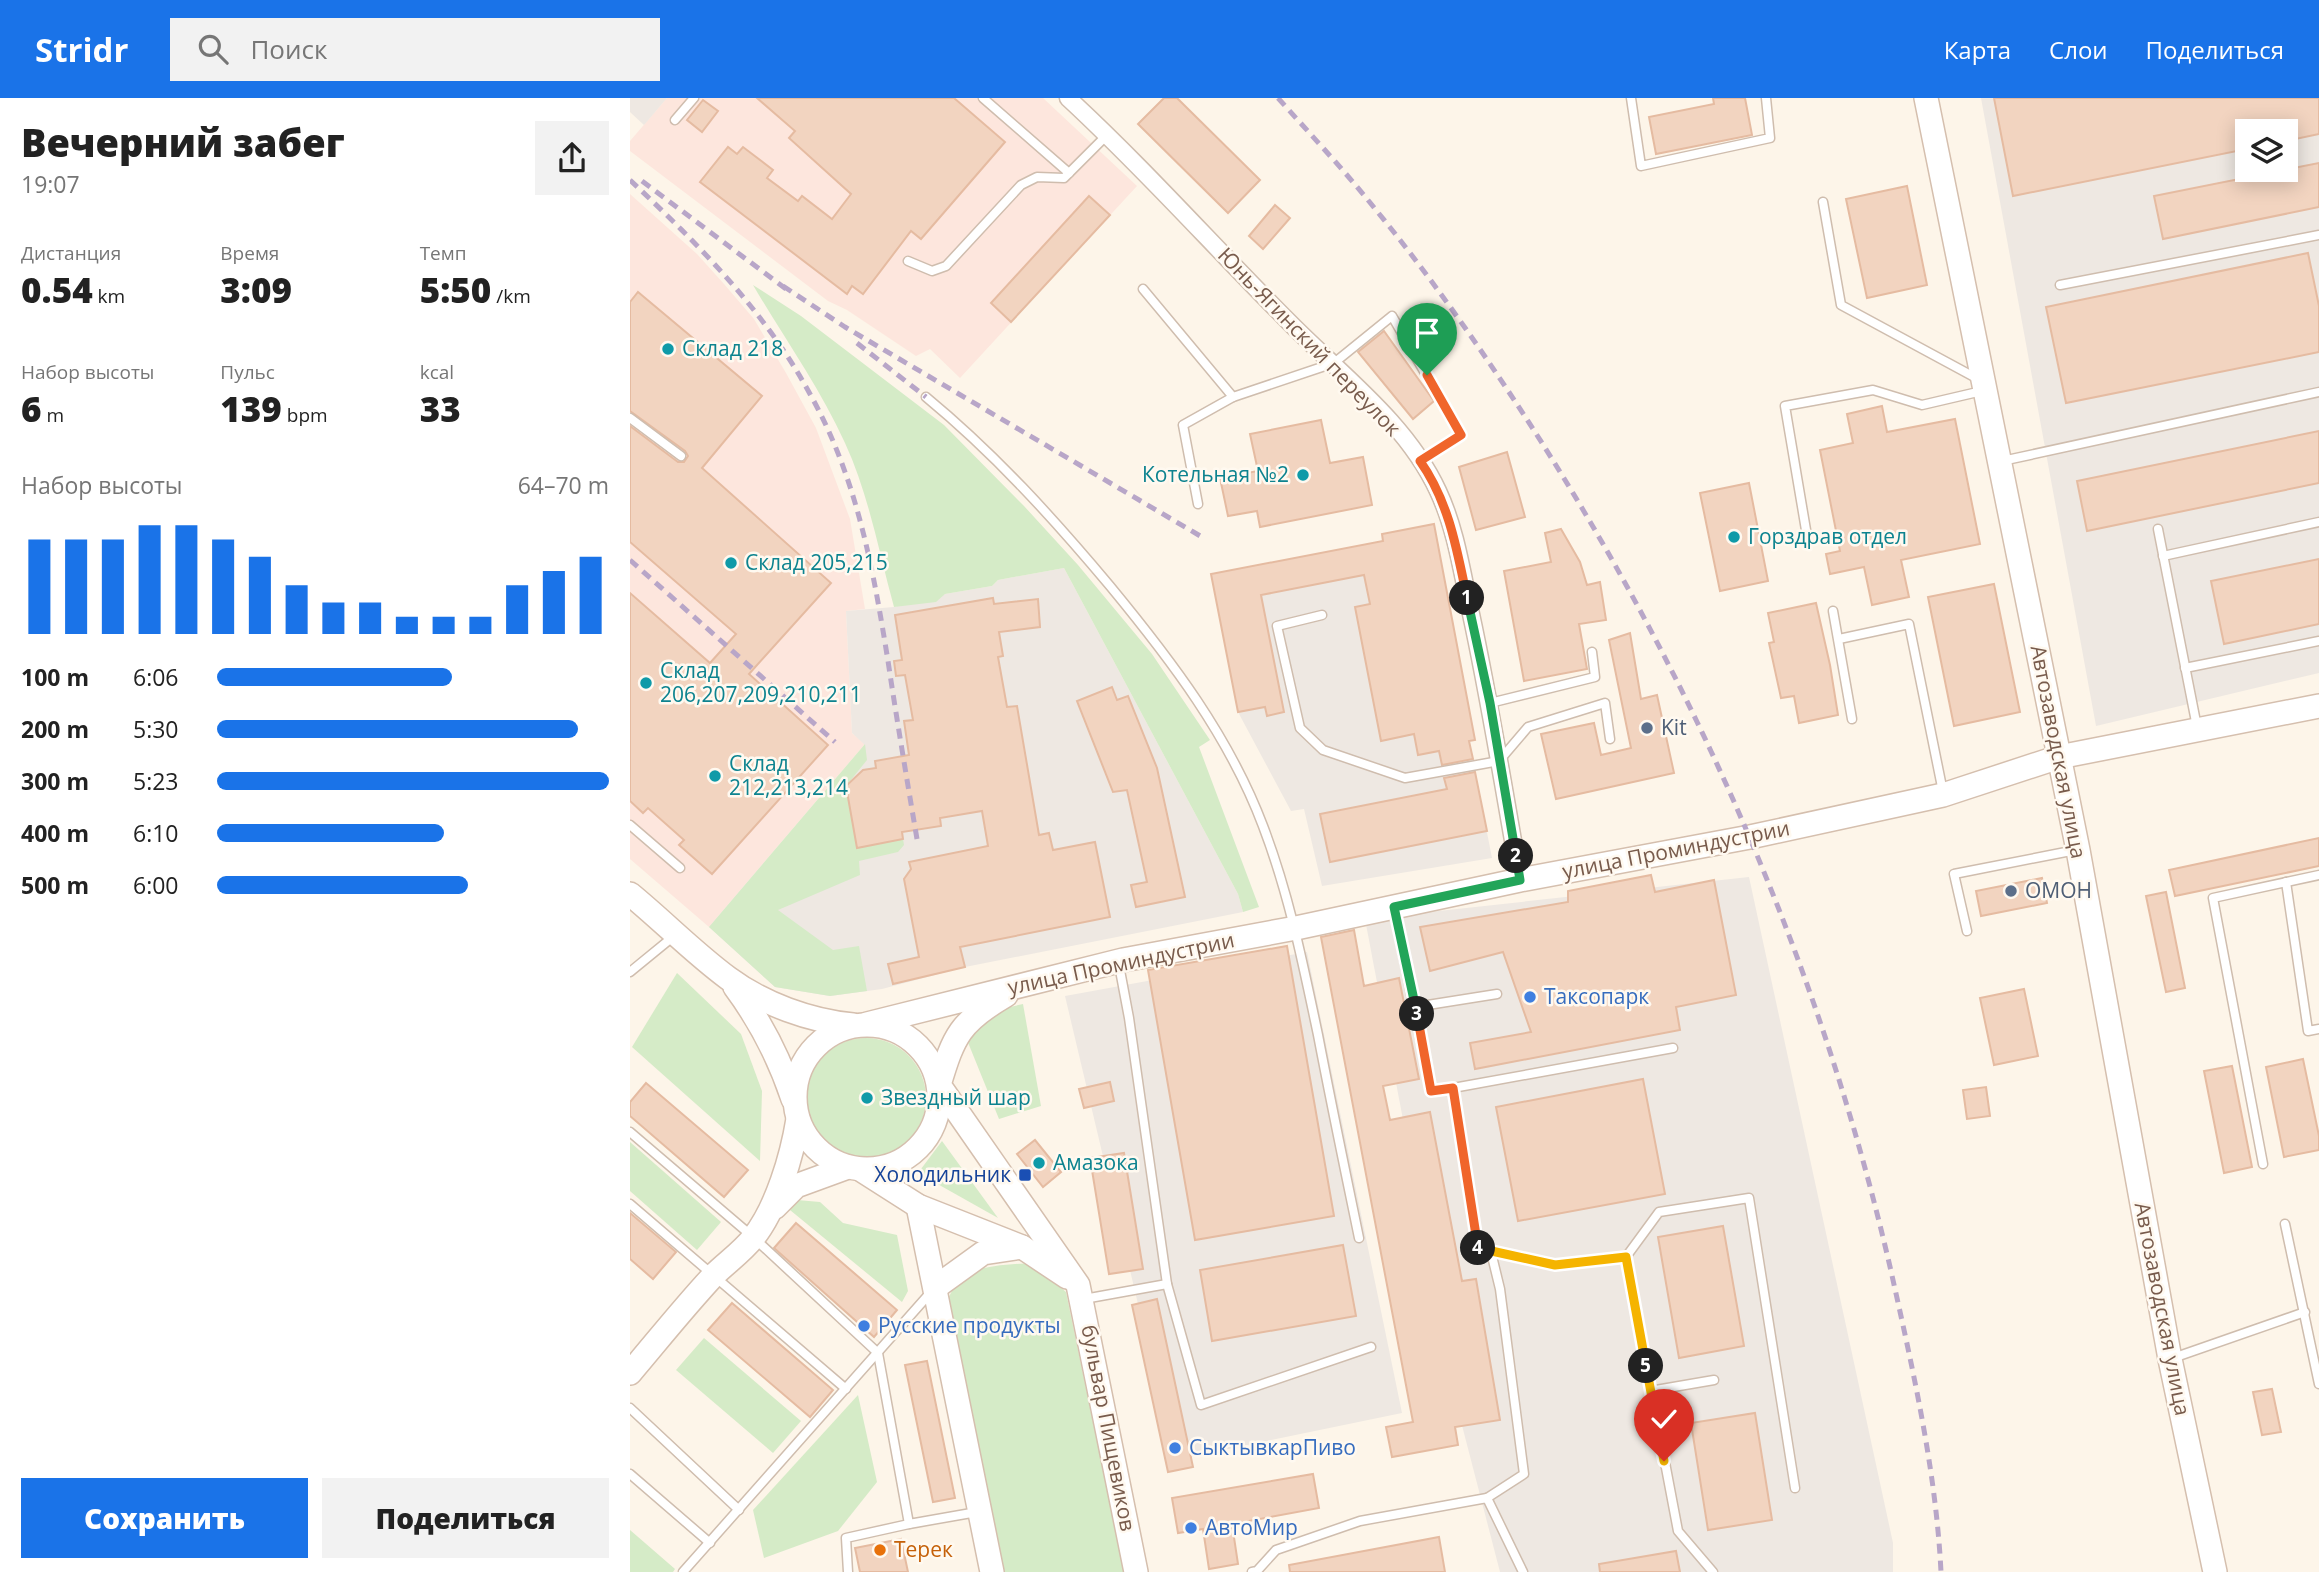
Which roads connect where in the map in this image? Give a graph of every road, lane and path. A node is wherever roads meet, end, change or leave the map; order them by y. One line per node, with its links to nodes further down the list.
1 (694, 98): 7 (lane)
2 (983, 98): 9 (lane)
3 (1068, 98): 8 (street, Юнь-Ягинский переулок)
4 (1631, 98): 5 (lane)
5 (1766, 98)
6 (1926, 98): 16 (main road, Автозаводская улица)
7 (675, 120)
8 (1108, 134): 9 (lane); 15 (street, Юнь-Ягинский переулок)
9 (1069, 173): 12 (lane)
10 (1823, 202): 16 (lane)
11 (2319, 235): 13 (lane)
12 (908, 261)
13 (2060, 285)
14 (1143, 289): 19 (lane)
15 (1334, 363): 19 (lane); 22 (street, Юнь-Ягинский переулок); 22 (lane)
16 (1984, 386): 23 (main road, Автозаводская улица); 27 (lane)
17 (2319, 391): 23 (lane)
18 (926, 397): 51 (lane)
19 (1233, 397): 24 (lane)
20 (630, 418): 21 (lane)
21 (681, 456)
22 (1420, 461): 35 (street, Юнь-Ягинский переулок)
23 (1999, 461): 40 (main road, Автозаводская улица)
24 (1198, 504)
25 (2319, 522): 28 (lane)
26 (2158, 529): 28 (lane)
27 (1806, 530)
28 (2163, 556): 34 (lane)
29 (1833, 611): 31 (lane)
30 (1322, 615): 41 (lane)
31 (1839, 639): 37 (lane); 42 (lane)
32 (2319, 641): 34 (lane)
33 (1592, 652): 35 (lane)
34 (2185, 668): 38 (lane)
35 (1490, 703): 41 (street, Юнь-Ягинский переулок)
36 (2319, 706): 38 (main road, улица Проминдустрии)
37 (1852, 719)
38 (2197, 730): 40 (main road, улица Проминдустрии)
39 (1610, 739): 41 (lane)
40 (2059, 757): 42 (main road, улица Проминдустрии); 44 (main road, Автозаводская улица)
41 (1499, 761): 47 (street, Юнь-Ягинский переулок)
42 (1943, 795): 47 (main road, улица Проминдустрии)
43 (630, 825): 45 (lane)
44 (2078, 850): 52 (lane); 85 (main road, Автозаводская улица)
45 (680, 868)
46 (2319, 875): 48 (lane)
47 (1520, 880): 50 (main road, улица Проминдустрии)
48 (2286, 882): 61 (lane); 67 (lane)
49 (630, 894): 53 (main road, бульвар Пищевиков)
50 (1394, 907): 51 (main road, улица Проминдустрии); 59 (lane)
51 (1296, 928): 54 (main road, улица Проминдустрии); 74 (lane)
52 (1967, 931)
53 (677, 933): 55 (lane); 56 (main road, бульвар Пищевиков)
54 (1118, 961): 57 (main road, улица Проминдустрии); 79 (lane)
55 (630, 972)
56 (729, 979): 60 (main road, бульвар Пищевиков); 65 (main road, бульвар Пищевиков)
57 (1027, 983): 60 (main road, улица Проминдустрии); 63 (main road)
58 (1497, 994): 59 (lane)
59 (1415, 1007): 64 (lane)
60 (860, 1025): 63 (main road, бульвар Пищевиков); 65 (main road)
61 (2319, 1029)
62 (1672, 1048): 64 (lane)
63 (939, 1085): 68 (main road); 81 (main road, бульвар Пищевиков)
64 (1453, 1088): 76 (lane)
65 (796, 1112): 68 (main road, бульвар Пищевиков); 71 (main road)
66 (630, 1132): 73 (lane)
67 (2263, 1164)
68 (854, 1168): 70 (main road, бульвар Пищевиков); 71 (main road)
69 (630, 1204): 78 (lane)
70 (918, 1206): 75 (main road, бульвар Пищевиков); 80 (main road)
71 (765, 1217): 73 (main road)
72 (2285, 1224): 82 (lane)
73 (753, 1237): 78 (main road); 84 (lane)
74 (1359, 1237)
75 (1022, 1247): 80 (main road); 81 (main road)
76 (1491, 1252): 77 (lane); 94 (lane)
77 (1626, 1257): 90 (lane); 93 (lane)
78 (713, 1276): 86 (main road); 89 (lane)
79 (1167, 1284): 81 (lane); 83 (lane)
80 (936, 1287): 84 (lane); 96 (main road)
81 (1080, 1292): 102 (main road, бульвар Пищевиков)
82 (2305, 1312): 85 (lane); 88 (lane)
83 (1371, 1347)
84 (878, 1353): 89 (lane); 97 (lane)
85 (2170, 1359): 106 (main road, Автозаводская улица)
86 (630, 1373)
87 (1714, 1380): 90 (lane)
88 (2319, 1384)
89 (846, 1389): 95 (lane)
90 (1650, 1391): 105 (lane)
91 (630, 1408): 95 (lane)
92 (630, 1474): 98 (lane)
93 (1795, 1488)
94 (1488, 1498): 103 (lane); 104 (lane)
95 (740, 1510): 98 (lane)
96 (980, 1511): 97 (lane); 101 (main road)
97 (909, 1524): 100 (lane)
98 (710, 1543): 99 (lane)
99 (683, 1572)
100 (848, 1572)
101 (992, 1572)
102 (1136, 1572)
103 (1252, 1572)
104 (1523, 1572)
105 (1713, 1572)
106 (2215, 1572)

